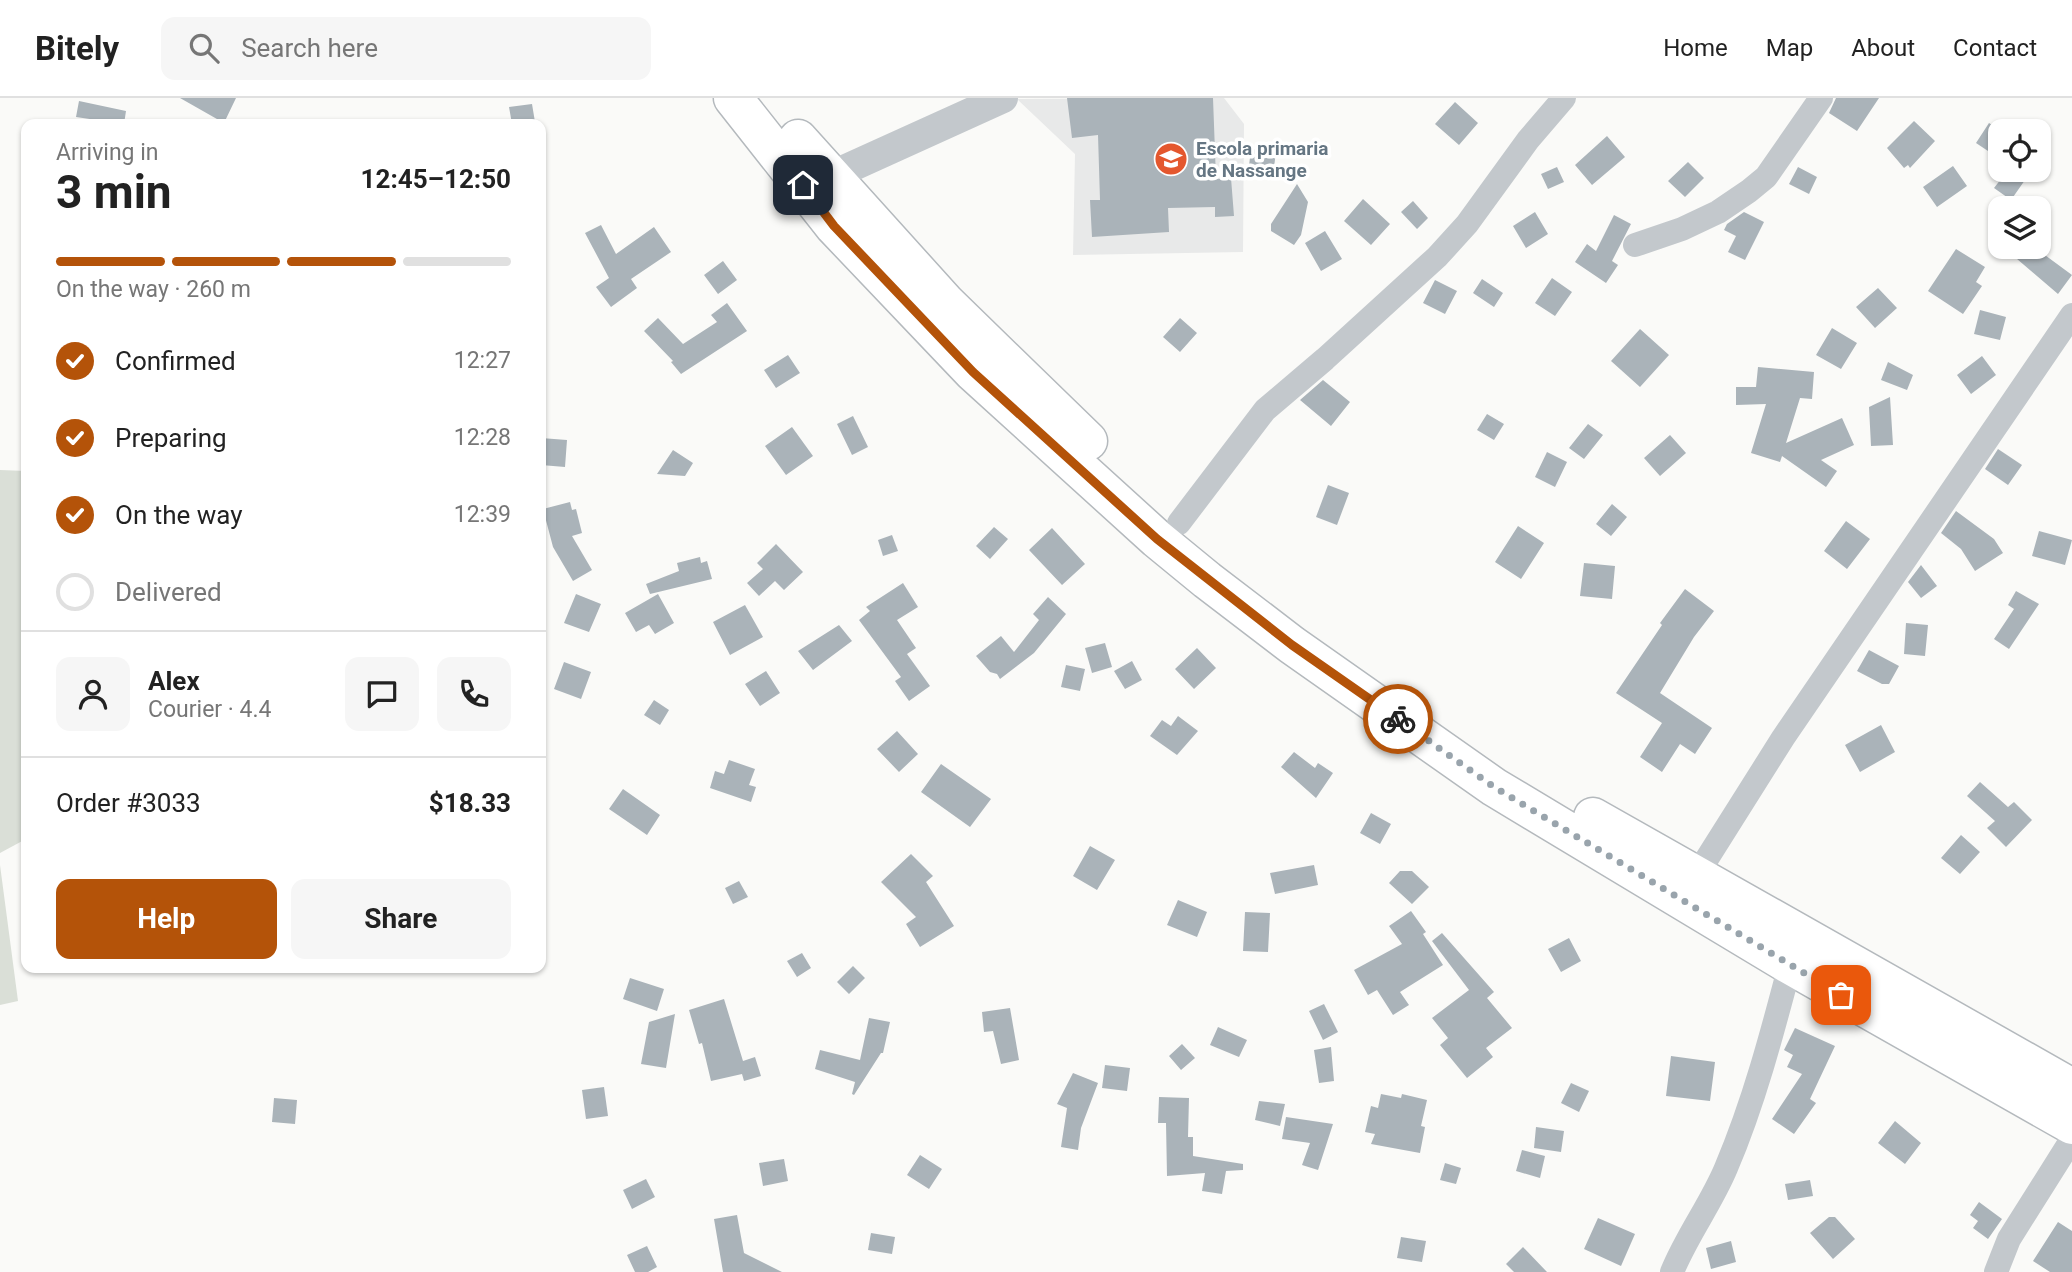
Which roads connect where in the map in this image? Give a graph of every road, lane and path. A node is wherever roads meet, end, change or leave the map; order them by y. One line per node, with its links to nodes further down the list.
1 (733, 98): 11 (highway)
2 (762, 98): 6 (highway)
3 (1003, 98): 6 (street)
4 (1564, 98): 9 (street)
5 (1821, 98): 7 (street)
6 (831, 176): 9 (highway)
7 (1635, 245)
8 (2072, 314): 10 (street)
9 (1179, 523): 10 (highway)
10 (1696, 876): 11 (highway)
11 (1794, 949): 12 (highway); 13 (highway); 15 (street)
12 (2072, 1088)
13 (2072, 1125)
14 (2072, 1139): 16 (street)
15 (1672, 1272)
16 (1996, 1272)

